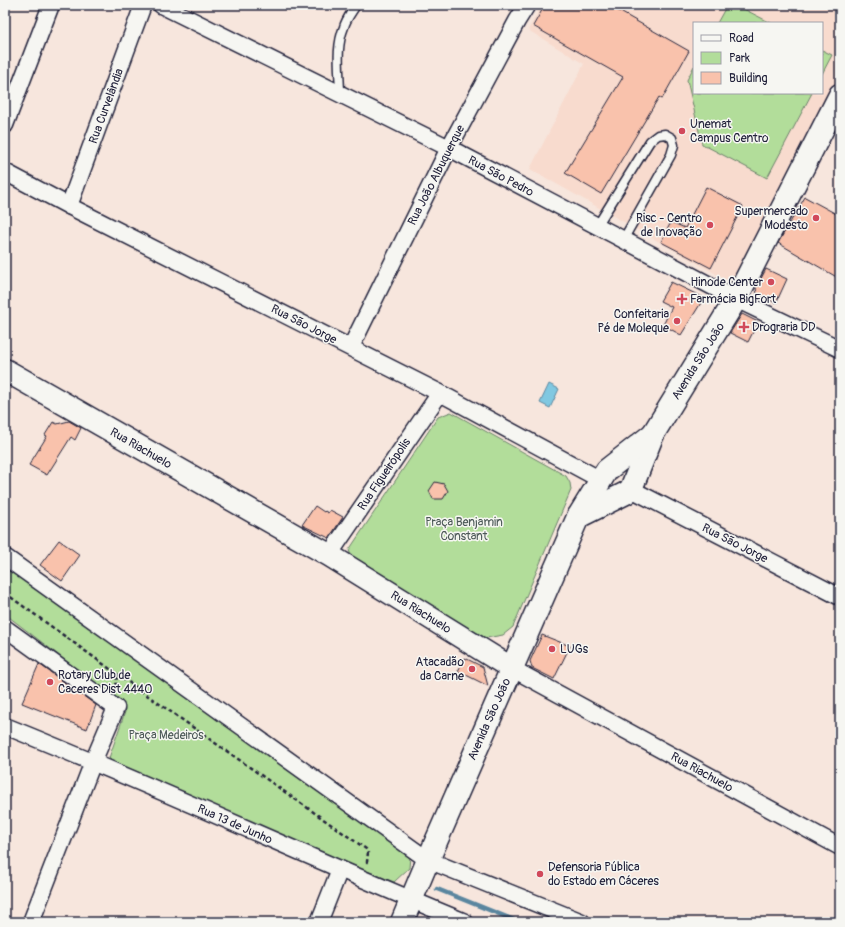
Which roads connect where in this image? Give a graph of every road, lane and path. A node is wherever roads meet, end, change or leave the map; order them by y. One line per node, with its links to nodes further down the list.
1 (51, 5): 8 (street)
2 (143, 5): 11 (street, Rua Curvelândia)
3 (161, 5): 6 (street, Rua São Pedro)
4 (356, 5): 6 (lane)
5 (527, 5): 9 (street, Rua João Albuquerque)
6 (340, 95): 9 (street, Rua São Pedro)
7 (839, 97): 14 (main road, Avenida São João)
8 (5, 124)
9 (449, 148): 12 (street, Rua São Pedro); 15 (street, Rua João Albuquerque)
10 (5, 172): 11 (street, Rua São Jorge)
11 (69, 206): 15 (street, Rua São Jorge)
12 (597, 226): 13 (street, Rua São Pedro); 13 (lane)
13 (623, 240): 14 (street, Rua São Pedro)
14 (736, 299): 16 (street, Rua São Pedro); 19 (main road, Avenida São João)
15 (351, 347): 18 (street, Rua São Jorge)
16 (840, 349)
17 (5, 370): 23 (main road, Rua Riachuelo)
18 (440, 393): 20 (street, Rua São Jorge); 23 (street, Rua Figueirópolis)
19 (653, 434): 20 (main road, Avenida São João); 21 (main road, Avenida São João)
20 (607, 472): 21 (main road); 21 (main road); 22 (main road, Avenida São João)
21 (628, 488): 22 (main road); 26 (street, Rua São Jorge)
22 (578, 517): 28 (main road, Avenida São João)
23 (329, 555): 28 (main road, Rua Riachuelo)
24 (5, 557): 34 (street)
25 (5, 593): 29 (path)
26 (840, 597)
27 (5, 628): 30 (street)
28 (511, 668): 33 (street, Rua Riachuelo); 34 (main road, Avenida São João)
29 (117, 674): 30 (path); 35 (path)
30 (116, 708): 32 (street)
31 (5, 726): 32 (street, Rua 13 de Junho)
32 (93, 762): 36 (street, Rua 13 de Junho); 38 (street)
33 (840, 847)
34 (428, 860): 37 (main road, Avenida São João); 42 (street)
35 (372, 866)
36 (340, 869): 37 (street, Rua 13 de Junho); 39 (street)
37 (411, 900): 40 (main road, Avenida São João); 41 (street, Rua 13 de Junho)
38 (31, 922)
39 (318, 922)
40 (402, 922)
41 (465, 922)
42 (582, 922)

